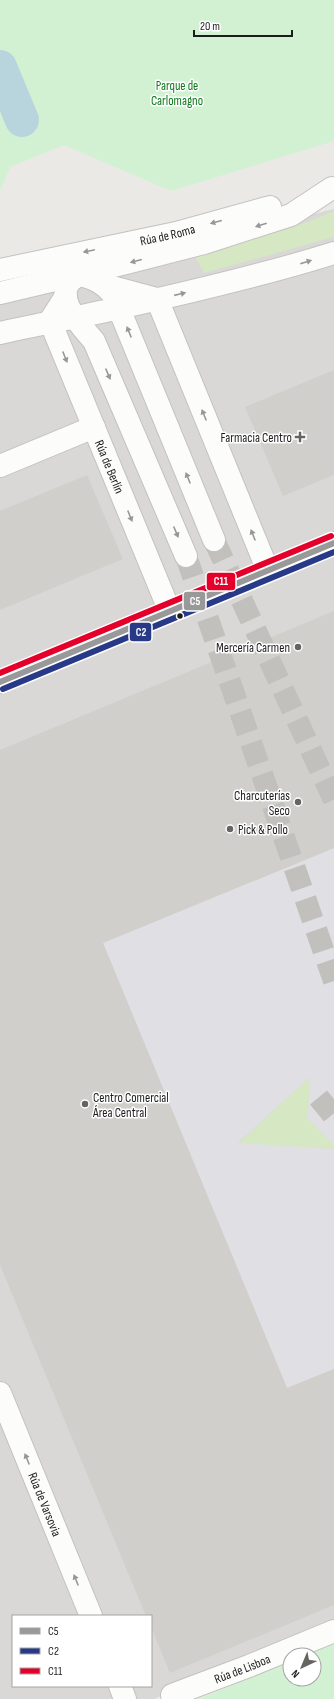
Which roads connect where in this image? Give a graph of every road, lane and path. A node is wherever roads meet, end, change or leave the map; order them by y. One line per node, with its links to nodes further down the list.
1 (333, 187): 3 (street, Rúa de Roma, one-way to 3); 4 (street, Rúa de Roma, one-way to 4)
2 (334, 253): 8 (street, one-way to 2)
3 (0, 270)
4 (79, 275): 5 (street); 6 (street, Rúa de Roma); 7 (street)
5 (105, 285): 8 (street); 9 (street)
6 (0, 293)
7 (66, 296): 10 (street); 11 (street)
8 (157, 299): 9 (street); 18 (street, one-way to 8)
9 (119, 308): 10 (street); 15 (street, one-way to 9)
10 (74, 317): 11 (street); 17 (street, one-way to 17)
11 (50, 321): 12 (street); 13 (street, Rúa de Berlín, one-way to 13)
12 (0, 333)
13 (94, 427): 14 (street); 19 (street, Rúa de Berlín, one-way to 19)
14 (0, 466)
15 (214, 540)
16 (334, 544): 18 (street)
17 (186, 556)
18 (268, 571): 19 (street)
19 (170, 612): 20 (street)
20 (0, 682)
21 (0, 1392): 22 (street, Rúa de Varsovia, one-way to 21)
22 (91, 1615)
23 (334, 1631): 25 (street, Rúa de Lisboa)
24 (120, 1687): 26 (street)
25 (172, 1695)
26 (125, 1699)

